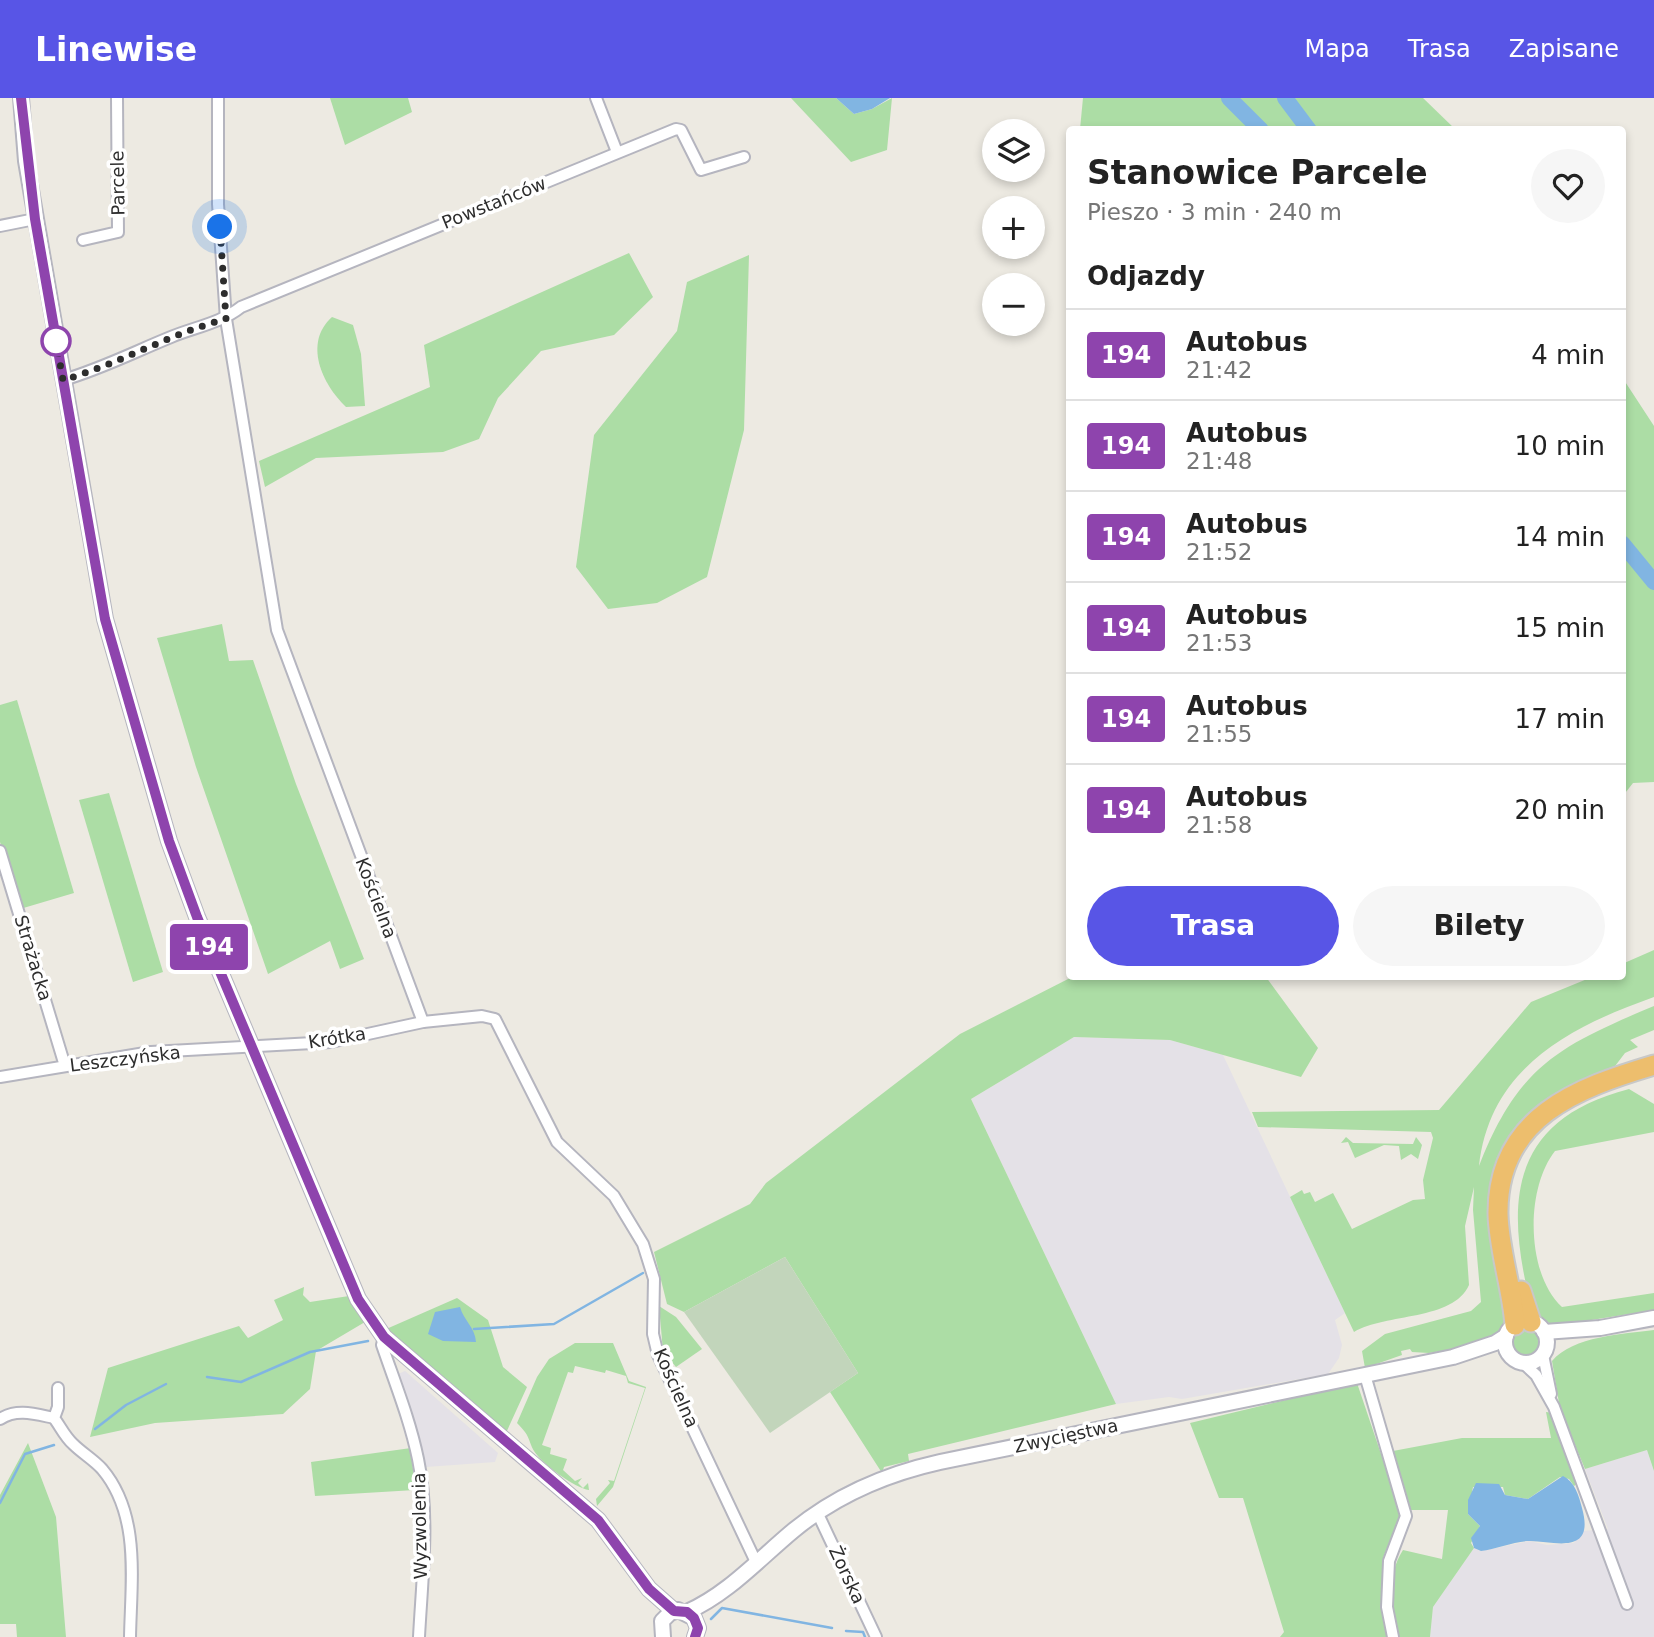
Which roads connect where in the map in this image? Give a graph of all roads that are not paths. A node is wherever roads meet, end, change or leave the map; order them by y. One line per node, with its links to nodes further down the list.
1 (21, 98): 7 (main road, Wyzwolenia)
2 (117, 98): 9 (street, Parcele)
3 (218, 98): 10 (street, Kościelna)
4 (596, 98): 5 (street)
5 (617, 152): 6 (street, Powstańców); 10 (street, Powstańców)
6 (744, 158)
7 (35, 219): 8 (street); 11 (main road, Wyzwolenia)
8 (0, 226)
9 (83, 240)
10 (226, 319): 11 (street, Powstańców); 13 (street, Kościelna)
11 (63, 380): 14 (main road, Wyzwolenia)
12 (0, 851): 16 (street, Strażacka)
13 (423, 1022): 14 (street, Krótka); 33 (street, Kościelna)
14 (251, 1049): 16 (street, Leszczyńska); 22 (main road, Wyzwolenia)
15 (1654, 1065): 21 (highway)
16 (65, 1066): 17 (street, Leszczyńska)
17 (0, 1077)
18 (1654, 1078): 21 (highway)
19 (1654, 1318): 20 (main road, Zwycięstwa)
20 (1600, 1328): 21 (main road, Zwycięstwa); 23 (main road, Zwycięstwa)
21 (1524, 1329): 23 (main road); 24 (main road); 25 (main road, Zwycięstwa)
22 (384, 1337): 35 (main road, Wyzwolenia); 38 (street, Wyzwolenia)
23 (1544, 1352): 26 (main road, Zwycięstwa); 29 (street)
24 (1510, 1356): 25 (main road, Zwycięstwa); 26 (main road)
25 (1453, 1357): 27 (main road, Zwycięstwa)
26 (1523, 1363): 29 (street)
27 (1364, 1376): 32 (main road, Zwycięstwa); 41 (street)
28 (58, 1388): 30 (street)
29 (1554, 1407): 34 (street)
30 (54, 1418): 31 (street); 37 (street)
31 (0, 1419)
32 (817, 1512): 33 (main road, Zwycięstwa); 40 (street, Żorska)
33 (756, 1562): 35 (main road, Zwycięstwa)
34 (1627, 1604)
35 (680, 1616): 36 (main road); 39 (main road)
36 (661, 1636)
37 (130, 1637)
38 (419, 1637)
39 (695, 1637)
40 (876, 1637)
41 (1393, 1637)

